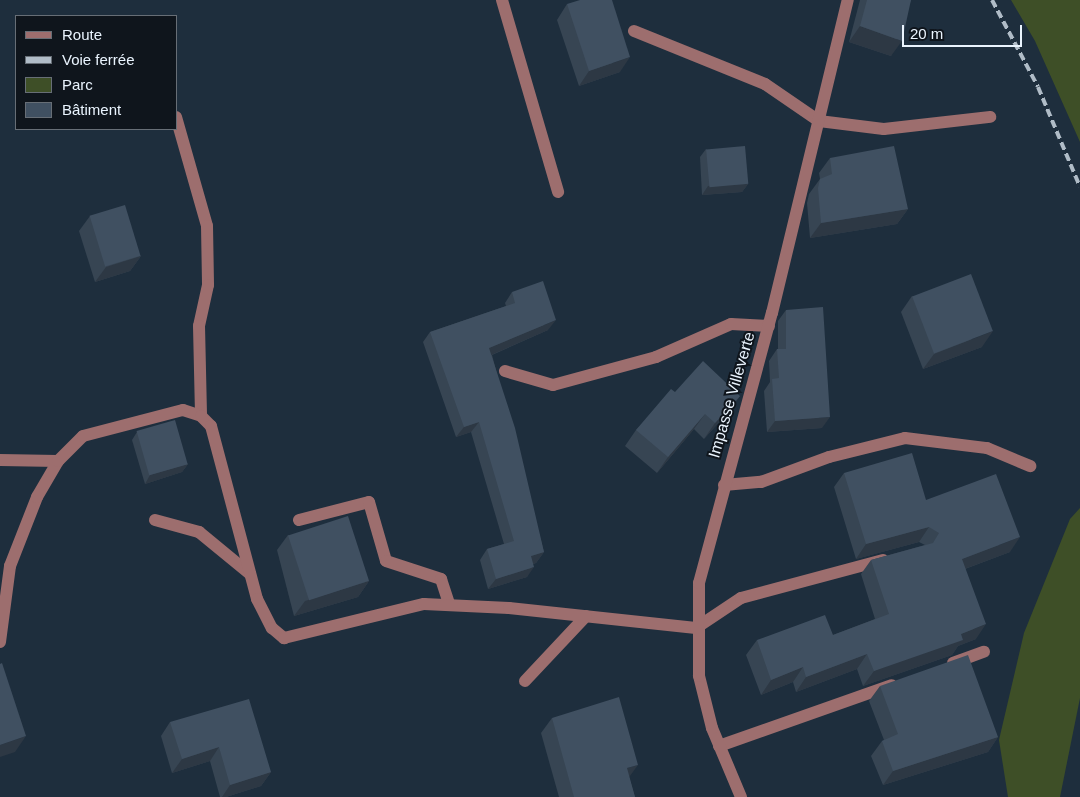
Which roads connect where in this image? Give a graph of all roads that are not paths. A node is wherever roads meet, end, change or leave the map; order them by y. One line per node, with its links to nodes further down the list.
1 (502, 0): 7 (street)
2 (848, 0): 5 (street, Impasse Villeverte)
3 (634, 31): 5 (street)
4 (990, 117): 5 (street)
5 (819, 121): 8 (street, Impasse Villeverte)
6 (178, 124): 10 (street)
7 (558, 192)
8 (769, 326): 9 (street); 14 (street, Impasse Villeverte)
9 (505, 371)
10 (202, 416): 12 (street); 18 (street)
11 (0, 460): 12 (street)
12 (58, 460): 22 (street)
13 (1030, 466): 14 (street)
14 (724, 485): 21 (street, Impasse Villeverte)
15 (155, 520): 18 (street)
16 (299, 520): 19 (street)
17 (893, 558): 21 (street)
18 (250, 574): 19 (street)
19 (449, 604): 20 (street)
20 (586, 616): 21 (street); 25 (street)
21 (696, 628): 27 (street, Impasse Villeverte)
22 (0, 642)
23 (984, 652): 24 (street)
24 (938, 668)
25 (525, 681)
26 (902, 681): 27 (street)
27 (720, 746): 28 (street, Impasse Villeverte)
28 (740, 797)

